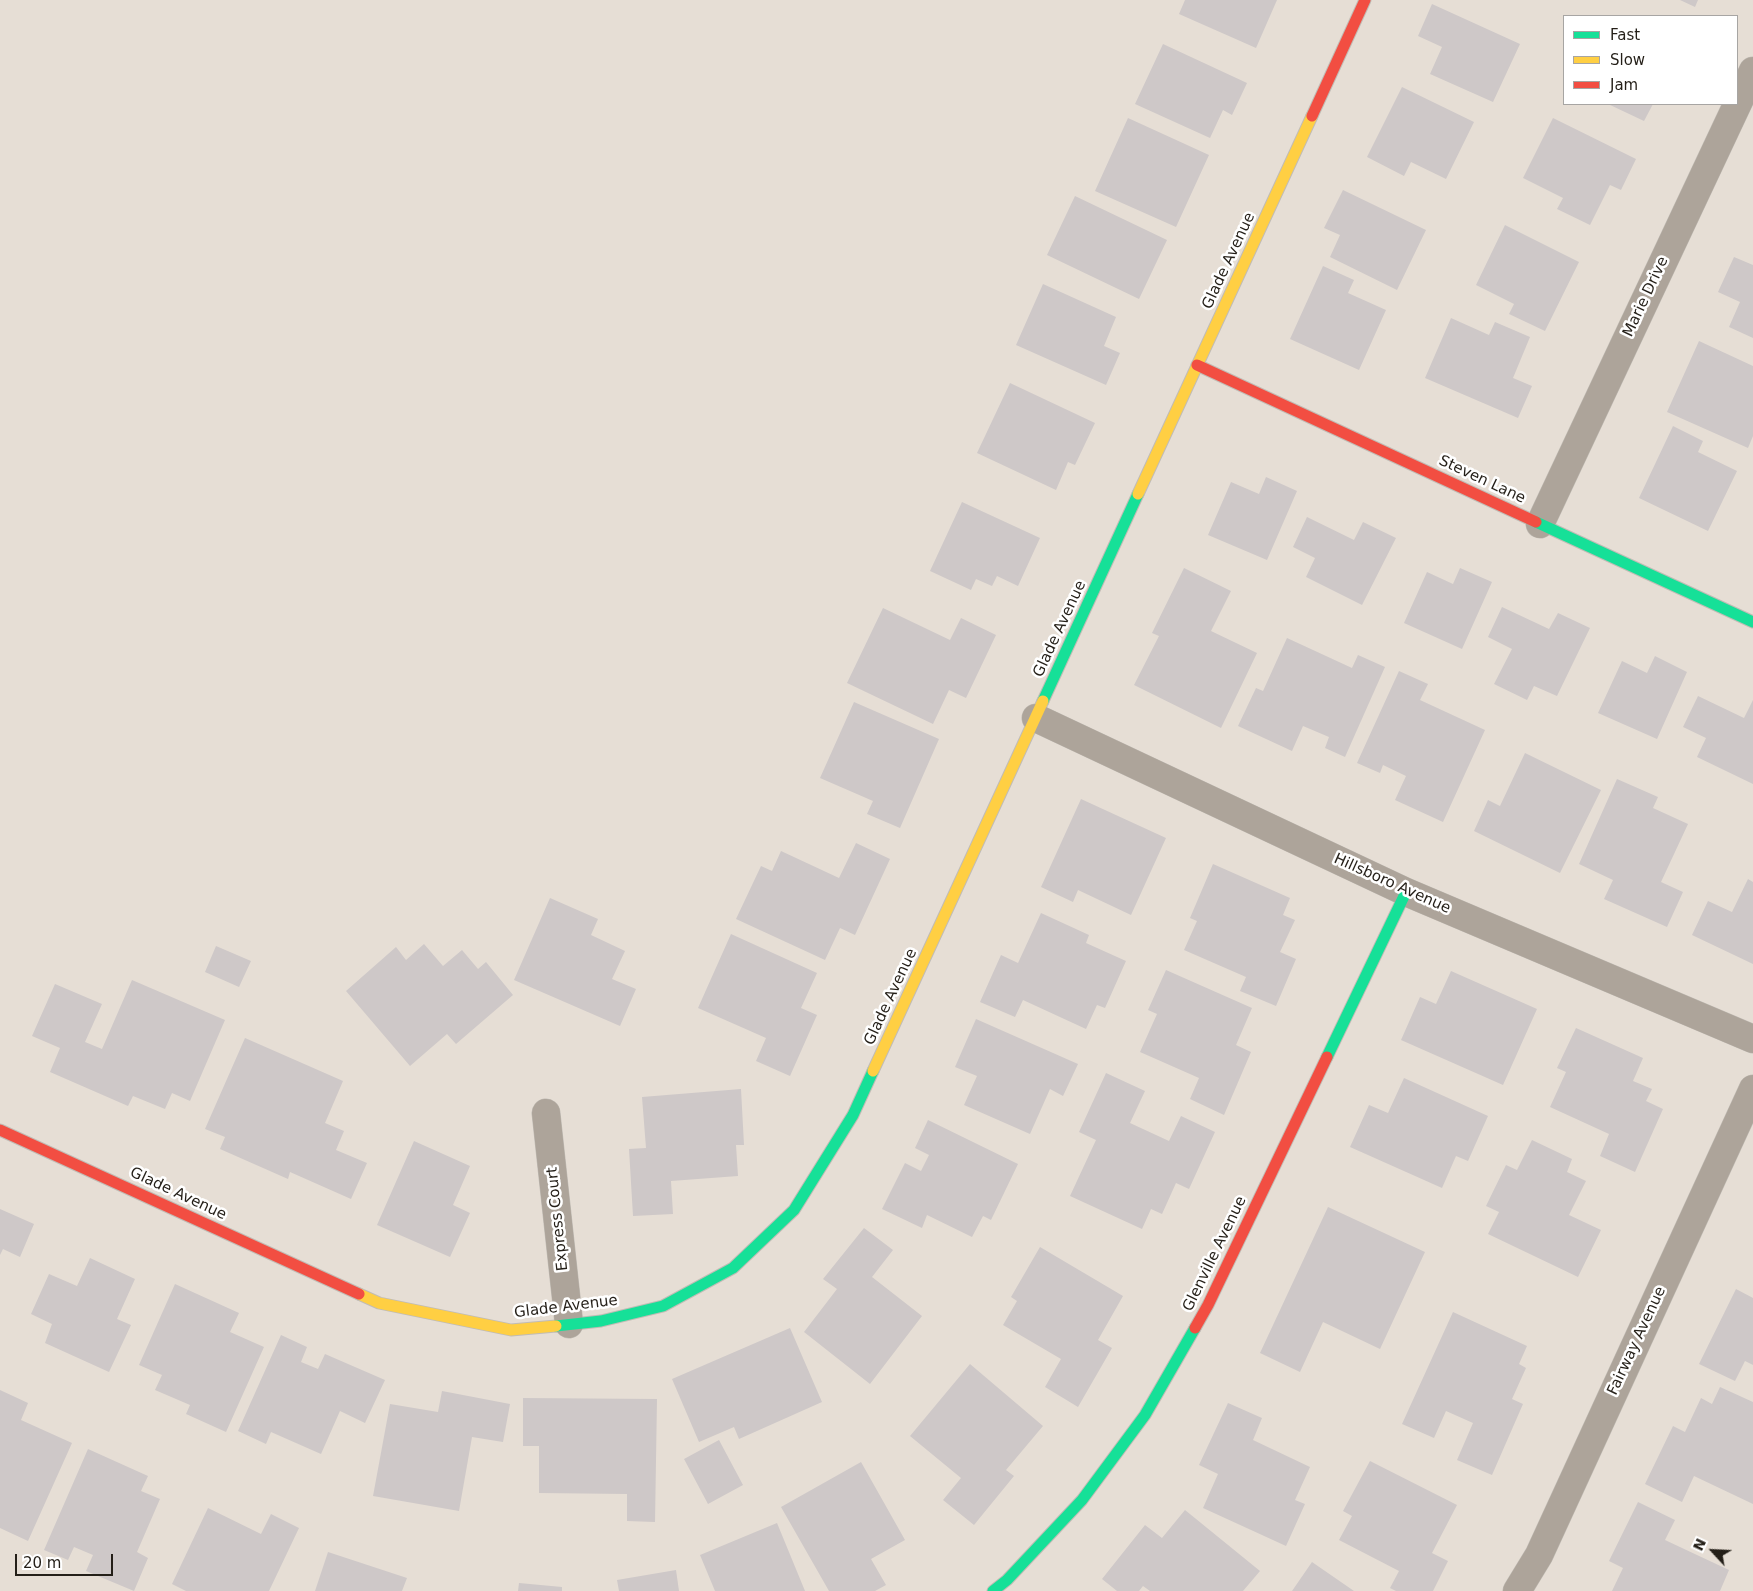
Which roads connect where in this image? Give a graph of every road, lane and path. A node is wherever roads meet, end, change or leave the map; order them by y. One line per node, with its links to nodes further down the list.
1 (1365, 0): 5 (street, Glade Avenue)
2 (1753, 71): 3 (street, Marie Drive)
3 (1738, 103)
4 (1737, 105): 6 (street, Marie Drive)
5 (1198, 365): 6 (street, Steven Lane); 8 (street, Glade Avenue)
6 (1540, 524): 7 (street, Steven Lane)
7 (1753, 622)
8 (1036, 718): 9 (street, Hillsboro Avenue); 14 (street, Glade Avenue)
9 (1406, 892): 10 (street, Hillsboro Avenue); 15 (street, Glenville Avenue)
10 (1753, 1039)
11 (1753, 1089): 16 (street, Fairway Avenue)
12 (546, 1113): 14 (street, Express Court)
13 (0, 1130): 14 (street, Glade Avenue)
14 (569, 1324)
15 (993, 1591)
16 (1517, 1591)

